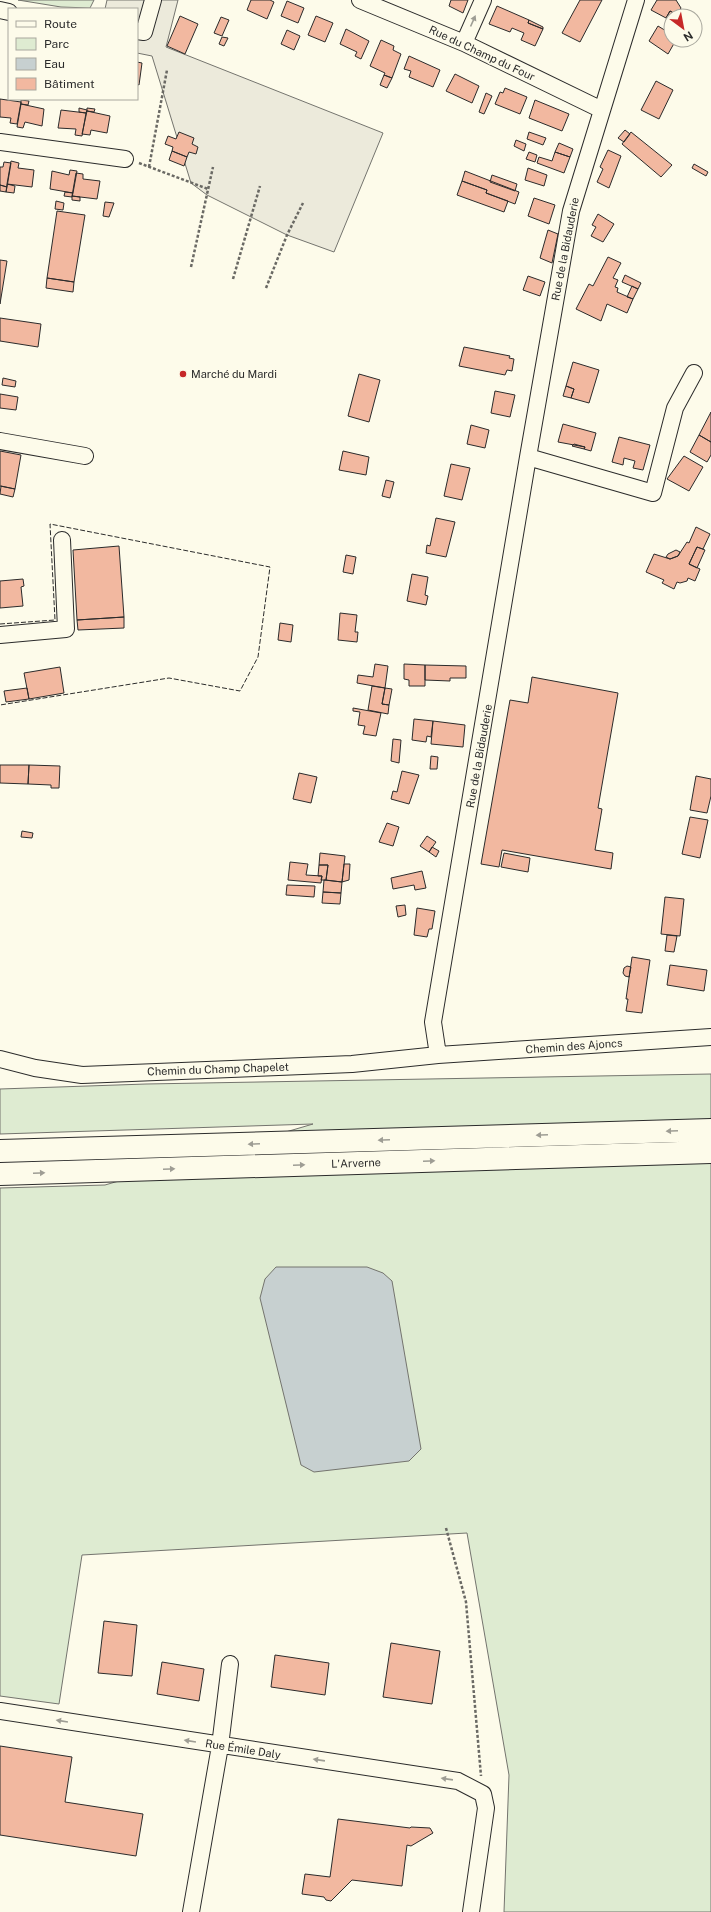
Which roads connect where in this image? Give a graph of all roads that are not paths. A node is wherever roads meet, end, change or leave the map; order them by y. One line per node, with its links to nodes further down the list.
1 (153, 0): 5 (street)
2 (360, 0): 6 (street, Rue du Champ du Four)
3 (483, 0): 6 (street, one-way to 3)
4 (636, 0): 7 (street, Rue de la Bidauderie)
5 (138, 31)
6 (464, 43): 7 (street, Rue du Champ du Four)
7 (602, 110): 13 (street, Rue de la Bidauderie)
8 (0, 142): 9 (street)
9 (125, 158)
10 (694, 372): 13 (street)
11 (0, 441): 12 (street)
12 (85, 456)
13 (528, 457): 17 (street, Rue de la Bidauderie)
14 (62, 540): 15 (street)
15 (0, 635)
16 (711, 1037): 17 (street, Chemin des Ajoncs)
17 (438, 1055): 18 (street, Chemin du Champ Chapelet)
18 (0, 1059)
19 (711, 1130): 20 (highway, L'Arverne, one-way to 20)
20 (0, 1151)
21 (711, 1152): 22 (highway, L'Arverne, one-way to 21)
22 (0, 1174)
23 (230, 1664): 25 (street)
24 (0, 1711): 25 (street, Rue Émile Daly, one-way to 24)
25 (220, 1746): 26 (street); 27 (street, Rue Émile Daly, one-way to 25)
26 (191, 1912)
27 (471, 1912)

